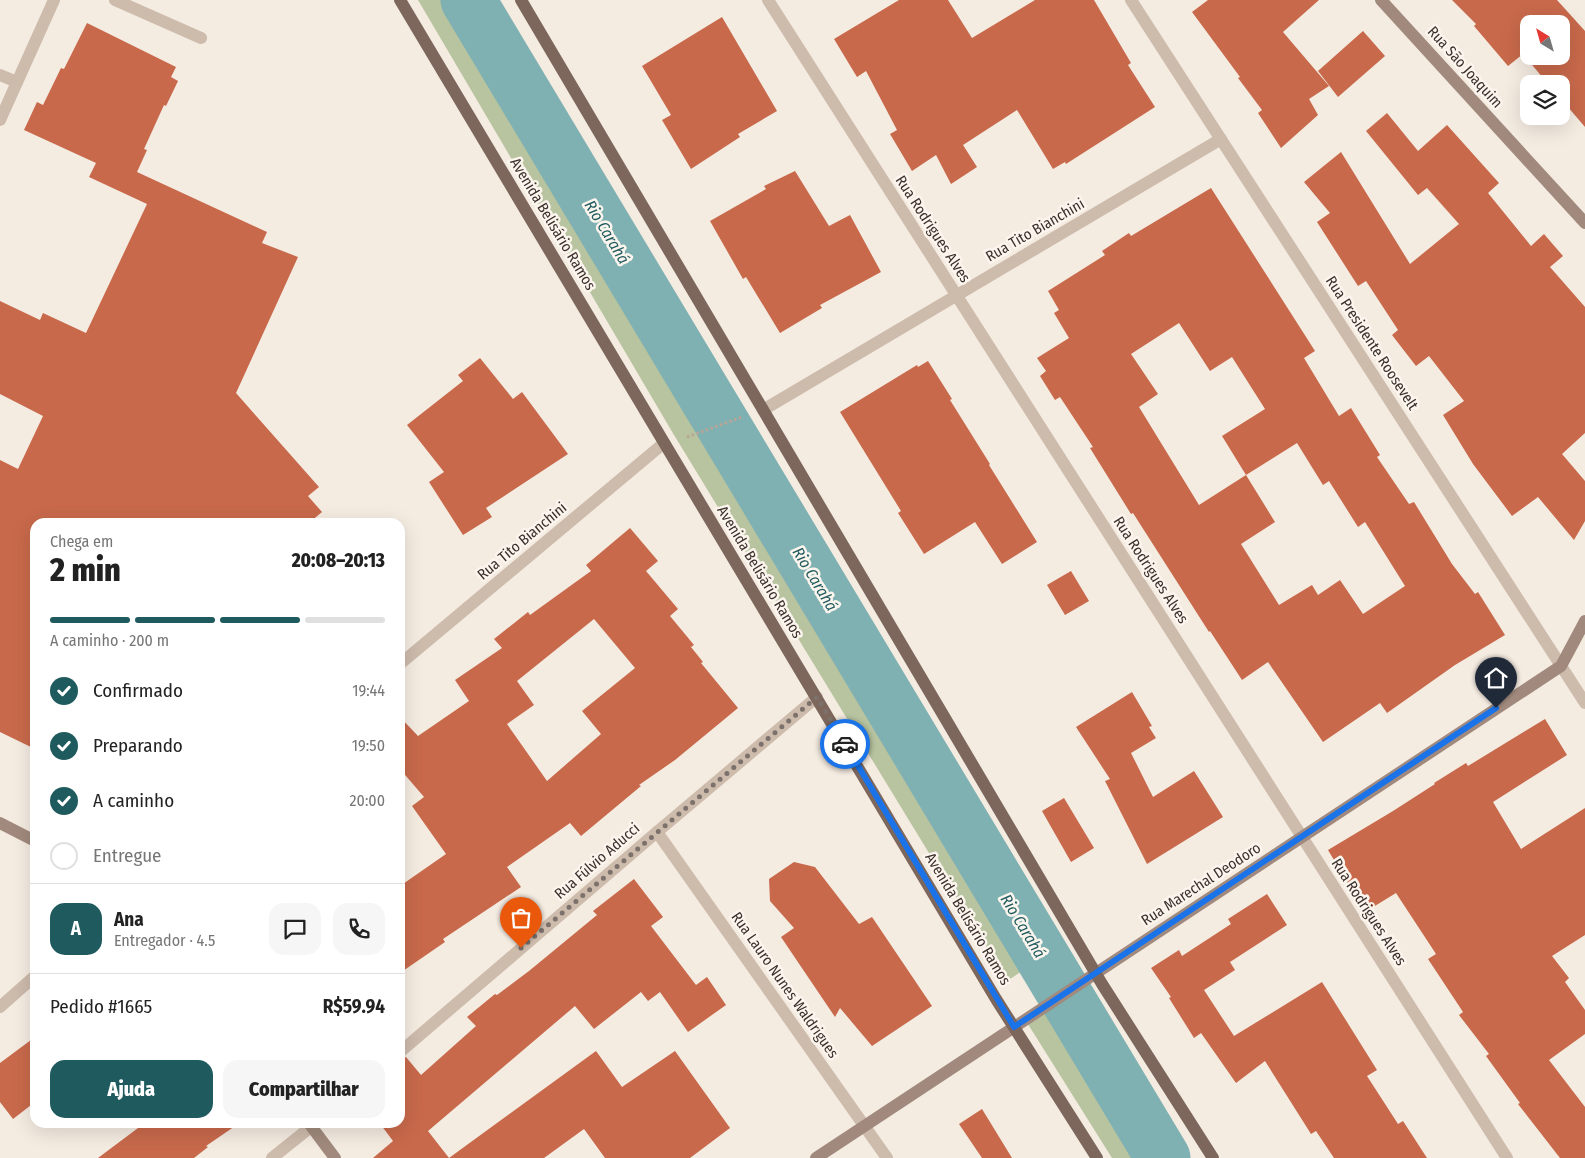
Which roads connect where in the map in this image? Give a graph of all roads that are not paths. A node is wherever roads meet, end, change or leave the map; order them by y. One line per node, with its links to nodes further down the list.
1 (54, 0): 10 (street)
2 (115, 0): 8 (street)
3 (400, 0): 16 (main road, Avenida Belisário Ramos)
4 (521, 0): 15 (main road)
5 (768, 0): 14 (street, Rua Rodrigues Alves)
6 (1131, 0): 12 (street, Rua Presidente Roosevelt)
7 (1382, 0): 13 (main road, Rua São Joaquim)
8 (201, 38)
9 (0, 75): 10 (street)
10 (17, 82): 11 (street)
11 (0, 120)
12 (1221, 139): 14 (street, Rua Tito Bianchini); 19 (street, Rua Presidente Roosevelt)
13 (1585, 223)
14 (956, 295): 15 (street, Rua Tito Bianchini); 24 (street, Rua Rodrigues Alves)
15 (763, 410): 26 (main road)
16 (664, 443): 18 (street, Rua Tito Bianchini); 20 (main road, Avenida Belisário Ramos)
17 (1585, 621): 19 (main road, Rua Marechal Deodoro)
18 (405, 660)
19 (1561, 666): 21 (street, Rua Presidente Roosevelt); 24 (main road, Rua Marechal Deodoro)
20 (817, 697): 23 (street, Rua Fúlvio Aducci); 29 (main road, Avenida Belisário Ramos)
21 (1585, 703)
22 (0, 823): 25 (main road)
23 (657, 832): 30 (street, Rua Fúlvio Aducci); 31 (street, Rua Lauro Nunes Waldrigues)
24 (1302, 837): 26 (main road, Rua Marechal Deodoro); 40 (street, Rua Rodrigues Alves)
25 (30, 838)
26 (1096, 973): 29 (main road, Rua Marechal Deodoro); 39 (main road)
27 (30, 980): 28 (street)
28 (0, 1007)
29 (1014, 1027): 31 (main road, Rua Marechal Deodoro); 38 (main road, Avenida Belisário Ramos)
30 (405, 1048)
31 (864, 1126): 36 (main road, Rua Marechal Deodoro); 37 (street, Rua Lauro Nunes Waldrigues)
32 (307, 1128): 34 (street)
33 (315, 1128): 35 (main road)
34 (272, 1158)
35 (335, 1158)
36 (816, 1158)
37 (887, 1158)
38 (1097, 1158)
39 (1213, 1158)
40 (1507, 1158)

